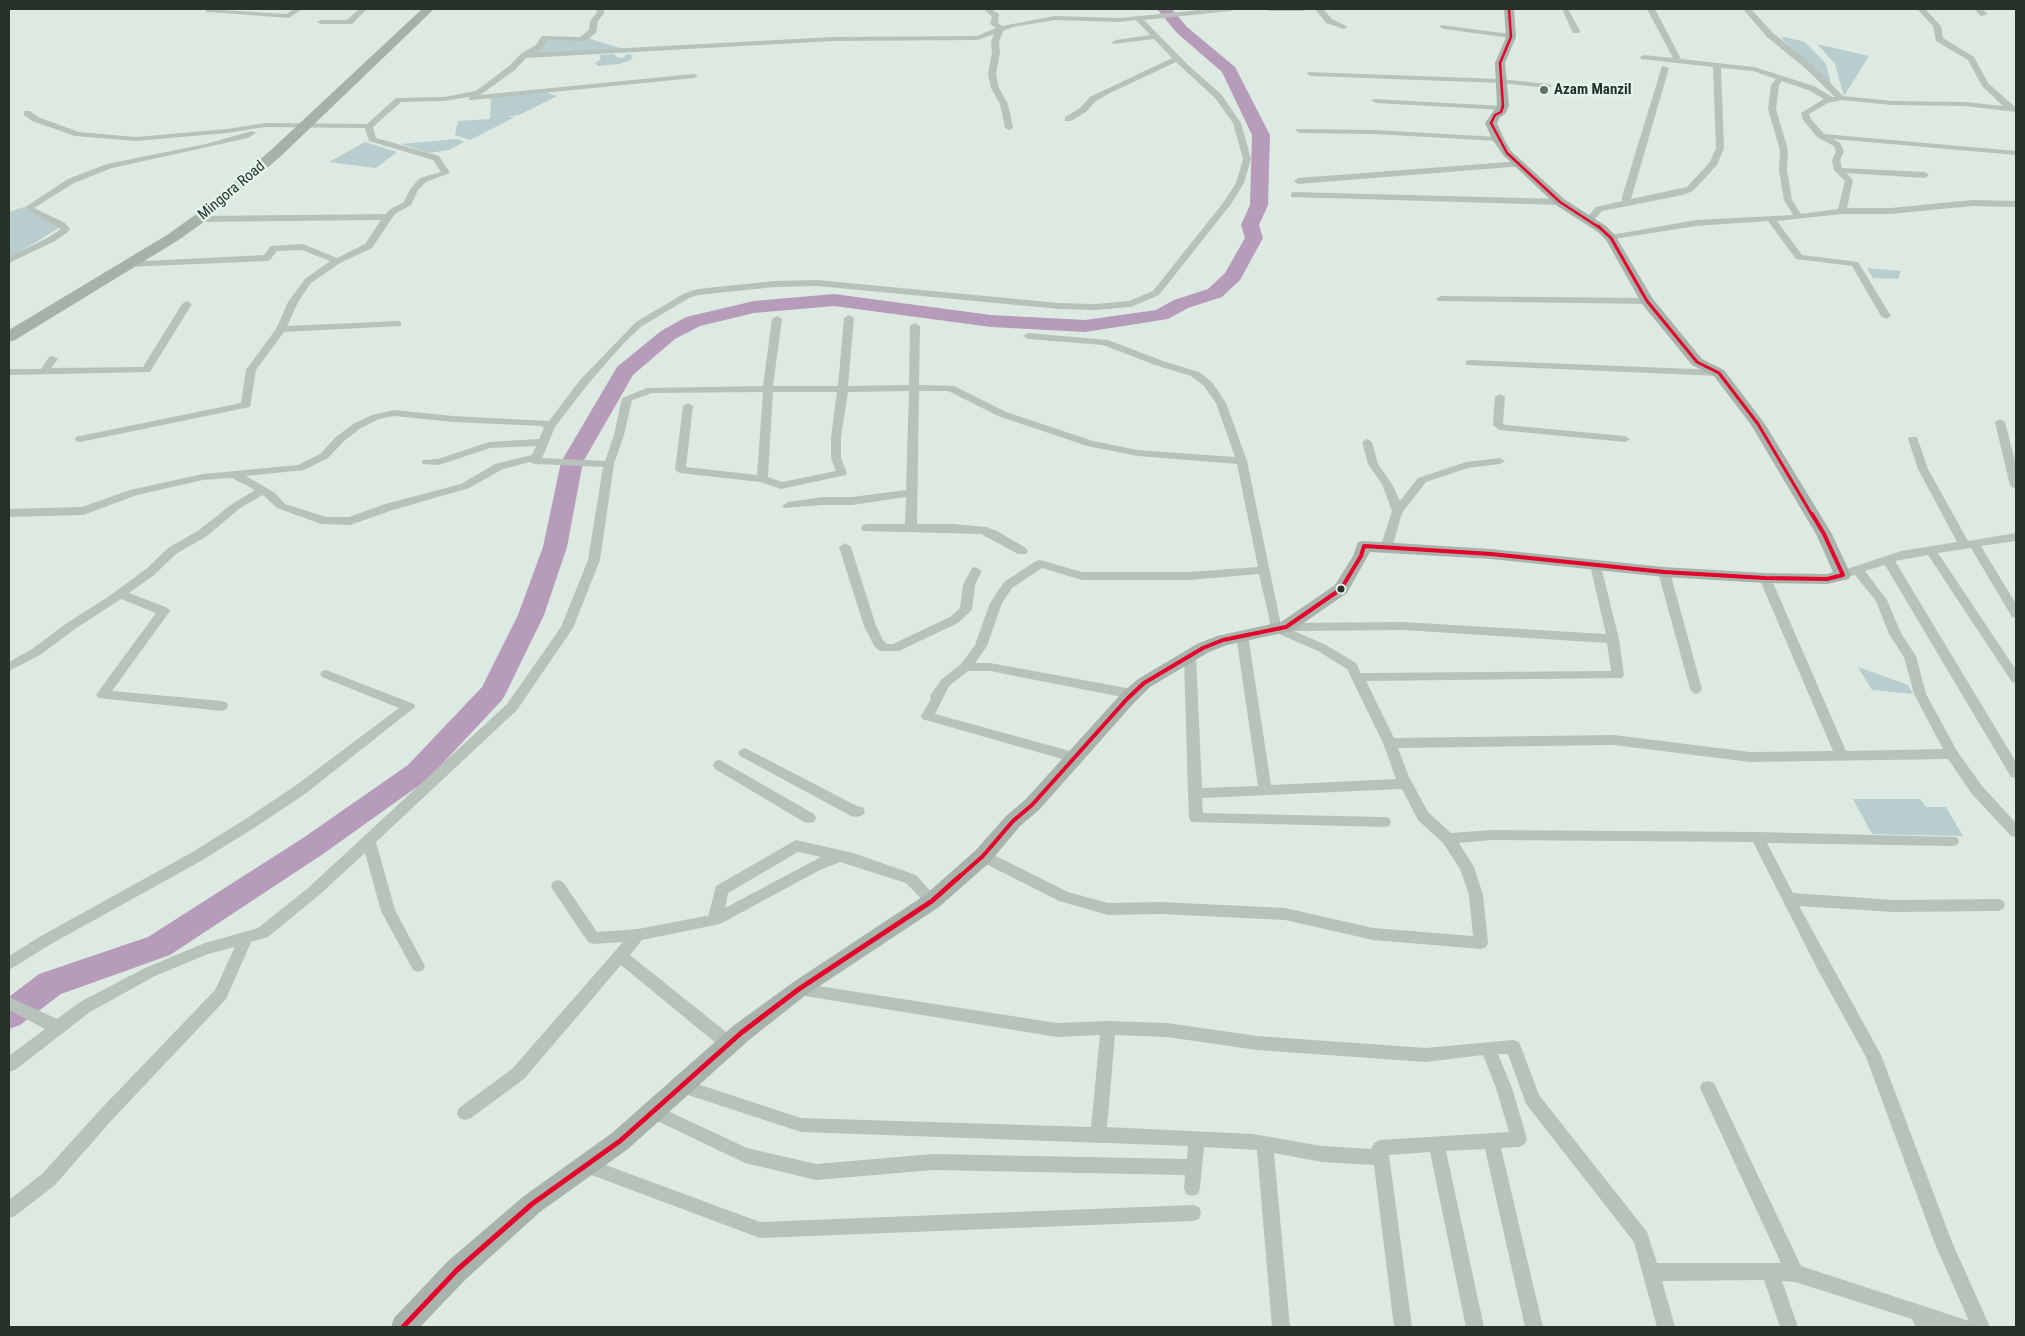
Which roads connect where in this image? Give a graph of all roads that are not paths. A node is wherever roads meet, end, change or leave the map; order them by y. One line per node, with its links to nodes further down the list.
1 (298, 9): 15 (street)
2 (363, 9): 18 (street)
3 (428, 9): 45 (main road, Mingora Road)
4 (599, 9): 26 (street)
5 (987, 9): 21 (street)
6 (1231, 9): 16 (street)
7 (1269, 9): 8 (street)
8 (1304, 9)
9 (1318, 9): 19 (street)
10 (1509, 9): 24 (main road)
11 (1565, 9): 22 (street)
12 (1652, 9): 29 (street)
13 (1747, 9): 37 (street)
14 (1921, 9): 42 (street)
15 (209, 10)
16 (1197, 10): 17 (street)
17 (1142, 18): 21 (street); 23 (street)
18 (320, 22)
19 (1344, 27)
20 (1444, 27): 24 (street)
21 (1000, 28): 26 (street); 48 (street)
22 (1576, 31)
23 (1156, 36): 25 (street); 28 (street)
24 (1510, 36): 35 (main road)
25 (1116, 42)
26 (524, 56): 38 (street)
27 (1644, 57): 29 (street)
28 (1177, 58): 44 (street); 93 (street)
29 (1678, 59): 30 (street)
30 (1717, 65): 34 (street); 59 (street)
31 (1665, 68): 59 (street)
32 (1311, 74): 35 (street)
33 (694, 76): 38 (street)
34 (1780, 78): 40 (street); 63 (street)
35 (1500, 81): 36 (street); 41 (main road)
36 (1548, 86)
37 (1841, 98): 40 (street); 42 (street)
38 (444, 99): 47 (street)
39 (1376, 100): 41 (street)
40 (1831, 100): 50 (street)
41 (1503, 108): 51 (main road)
42 (2014, 110)
43 (27, 113): 46 (street)
44 (1068, 119)
45 (306, 124): 46 (street); 47 (street); 64 (main road, Mingora Road)
46 (268, 125): 68 (street)
47 (369, 126): 62 (street)
48 (1009, 128)
49 (1300, 130): 51 (street)
50 (1820, 135): 52 (street); 54 (street)
51 (1498, 139): 53 (main road)
52 (2016, 153)
53 (1522, 164): 56 (street); 58 (main road)
54 (1838, 170): 55 (street); 61 (street)
55 (1925, 175)
56 (1298, 181)
57 (1294, 195): 58 (street)
58 (1560, 202): 66 (main road)
59 (1627, 202): 66 (street)
60 (2016, 204): 61 (street)
61 (1842, 211): 63 (street)
62 (388, 217): 64 (street); 69 (street)
63 (1799, 217): 65 (street)
64 (199, 219): 70 (main road, Mingora Road)
65 (1771, 219): 67 (street); 74 (street)
66 (1588, 220): 67 (main road)
67 (1611, 238): 72 (main road)
68 (9, 260)
69 (338, 260): 70 (street); 79 (street)
70 (128, 264): 81 (main road, Mingora Road)
71 (1441, 299): 72 (street)
72 (1647, 301): 86 (main road)
73 (188, 304): 85 (street)
74 (1886, 316)
75 (848, 318): 89 (street)
76 (777, 320): 88 (street)
77 (398, 324): 79 (street)
78 (915, 326): 87 (street)
79 (281, 329): 95 (street)
80 (1028, 336): 100 (street)
81 (9, 337)
82 (53, 359): 85 (street)
83 (1470, 362): 86 (street)
84 (9, 372): 85 (street)
85 (44, 372)
86 (1718, 373): 125 (main road)
87 (913, 388): 89 (street); 100 (street); 108 (street)
88 (768, 389): 89 (street); 103 (street); 105 (street)
89 (842, 389): 105 (street)
90 (1500, 397): 96 (street)
91 (688, 406): 105 (street)
92 (2000, 422): 106 (street)
93 (550, 427): 97 (street); 104 (street)
94 (1913, 439): 115 (street)
95 (80, 440)
96 (1625, 440)
97 (544, 442): 99 (street); 102 (street)
98 (1367, 442): 110 (street)
99 (540, 459): 103 (street); 107 (street)
100 (1242, 461): 122 (street)
101 (1500, 461): 110 (street)
102 (427, 462)
103 (604, 463): 157 (street)
104 (234, 474): 107 (street); 111 (street)
105 (762, 479)
106 (2016, 486)
107 (262, 490): 127 (street)
108 (911, 493): 109 (street); 113 (street)
109 (788, 506)
110 (1398, 511): 117 (street)
111 (9, 513)
112 (867, 528): 113 (street)
113 (911, 528): 119 (street)
114 (2016, 537): 115 (street)
115 (1969, 545): 118 (street); 128 (street)
116 (845, 547): 123 (street)
117 (1386, 548): 121 (main road); 129 (main road)
118 (1930, 549): 120 (street); 137 (street)
119 (1022, 551)
120 (1888, 560): 125 (street); 147 (street)
121 (1596, 565): 124 (main road); 131 (street)
122 (1264, 570): 129 (street); 134 (street)
123 (976, 572)
124 (1664, 572): 126 (main road); 138 (street)
125 (1851, 572): 126 (main road); 143 (street)
126 (1765, 578): 144 (street)
127 (120, 594): 133 (street); 140 (street)
128 (2016, 614)
129 (1281, 627): 130 (main road); 131 (street); 136 (street)
130 (1242, 635): 132 (main road); 149 (street)
131 (1613, 639): 136 (street)
132 (1190, 657): 139 (main road); 150 (street)
133 (9, 667)
134 (965, 667): 139 (street); 145 (street)
135 (326, 674): 169 (street)
136 (1358, 677): 141 (street)
137 (2016, 679)
138 (1696, 689)
139 (1132, 694): 145 (main road)
140 (222, 706)
141 (1390, 743): 144 (street); 148 (street)
142 (745, 753): 151 (street)
143 (1952, 754): 144 (street); 154 (street)
144 (1841, 755)
145 (1076, 758): 159 (main road)
146 (720, 766): 152 (street)
147 (2016, 773)
148 (1406, 784): 149 (street); 156 (street)
149 (1265, 791): 150 (street)
150 (1195, 792): 153 (street)
151 (858, 811)
152 (809, 818)
153 (1384, 822)
154 (2016, 832)
155 (1757, 837): 156 (street); 158 (street); 162 (street)
156 (1448, 839): 159 (street)
157 (368, 840): 167 (street); 170 (street)
158 (1952, 841)
159 (983, 856): 163 (main road)
160 (837, 857): 160 (street); 163 (street)
161 (558, 886): 166 (street)
162 (1788, 899): 164 (street); 205 (street)
163 (932, 901): 171 (main road)
164 (1998, 905)
165 (705, 922): 166 (street)
166 (638, 935): 168 (street)
167 (246, 938): 173 (street); 191 (street)
168 (620, 956): 175 (street); 181 (street)
169 (9, 964)
170 (418, 966)
171 (799, 989): 174 (street); 175 (main road)
172 (9, 1003): 173 (street)
173 (57, 1027): 177 (street)
174 (1108, 1028): 176 (street); 182 (street)
175 (729, 1044): 178 (main road)
176 (1488, 1048): 184 (street); 194 (street)
177 (9, 1065)
178 (682, 1086): 180 (main road); 182 (street)
179 (1708, 1088): 195 (street)
180 (653, 1111): 188 (main road); 189 (street)
181 (465, 1113)
182 (1098, 1135): 183 (street)
183 (1197, 1139): 185 (street); 189 (street)
184 (1491, 1140): 186 (street); 201 (street)
185 (1265, 1144): 187 (street); 198 (street)
186 (1436, 1144): 187 (street); 200 (street)
187 (1380, 1148): 199 (street)
188 (584, 1165): 192 (street); 197 (main road)
189 (1194, 1166): 190 (street)
190 (1192, 1188)
191 (9, 1210)
192 (1194, 1213)
193 (1770, 1271): 194 (street); 195 (street); 203 (street)
194 (1650, 1272): 202 (street)
195 (1795, 1273): 196 (street)
196 (1921, 1320): 204 (street)
197 (404, 1327)
198 (1281, 1327)
199 (1403, 1327)
200 (1475, 1327)
201 (1534, 1327)
202 (1666, 1327)
203 (1789, 1327)
204 (1963, 1327)
205 (1981, 1327)

